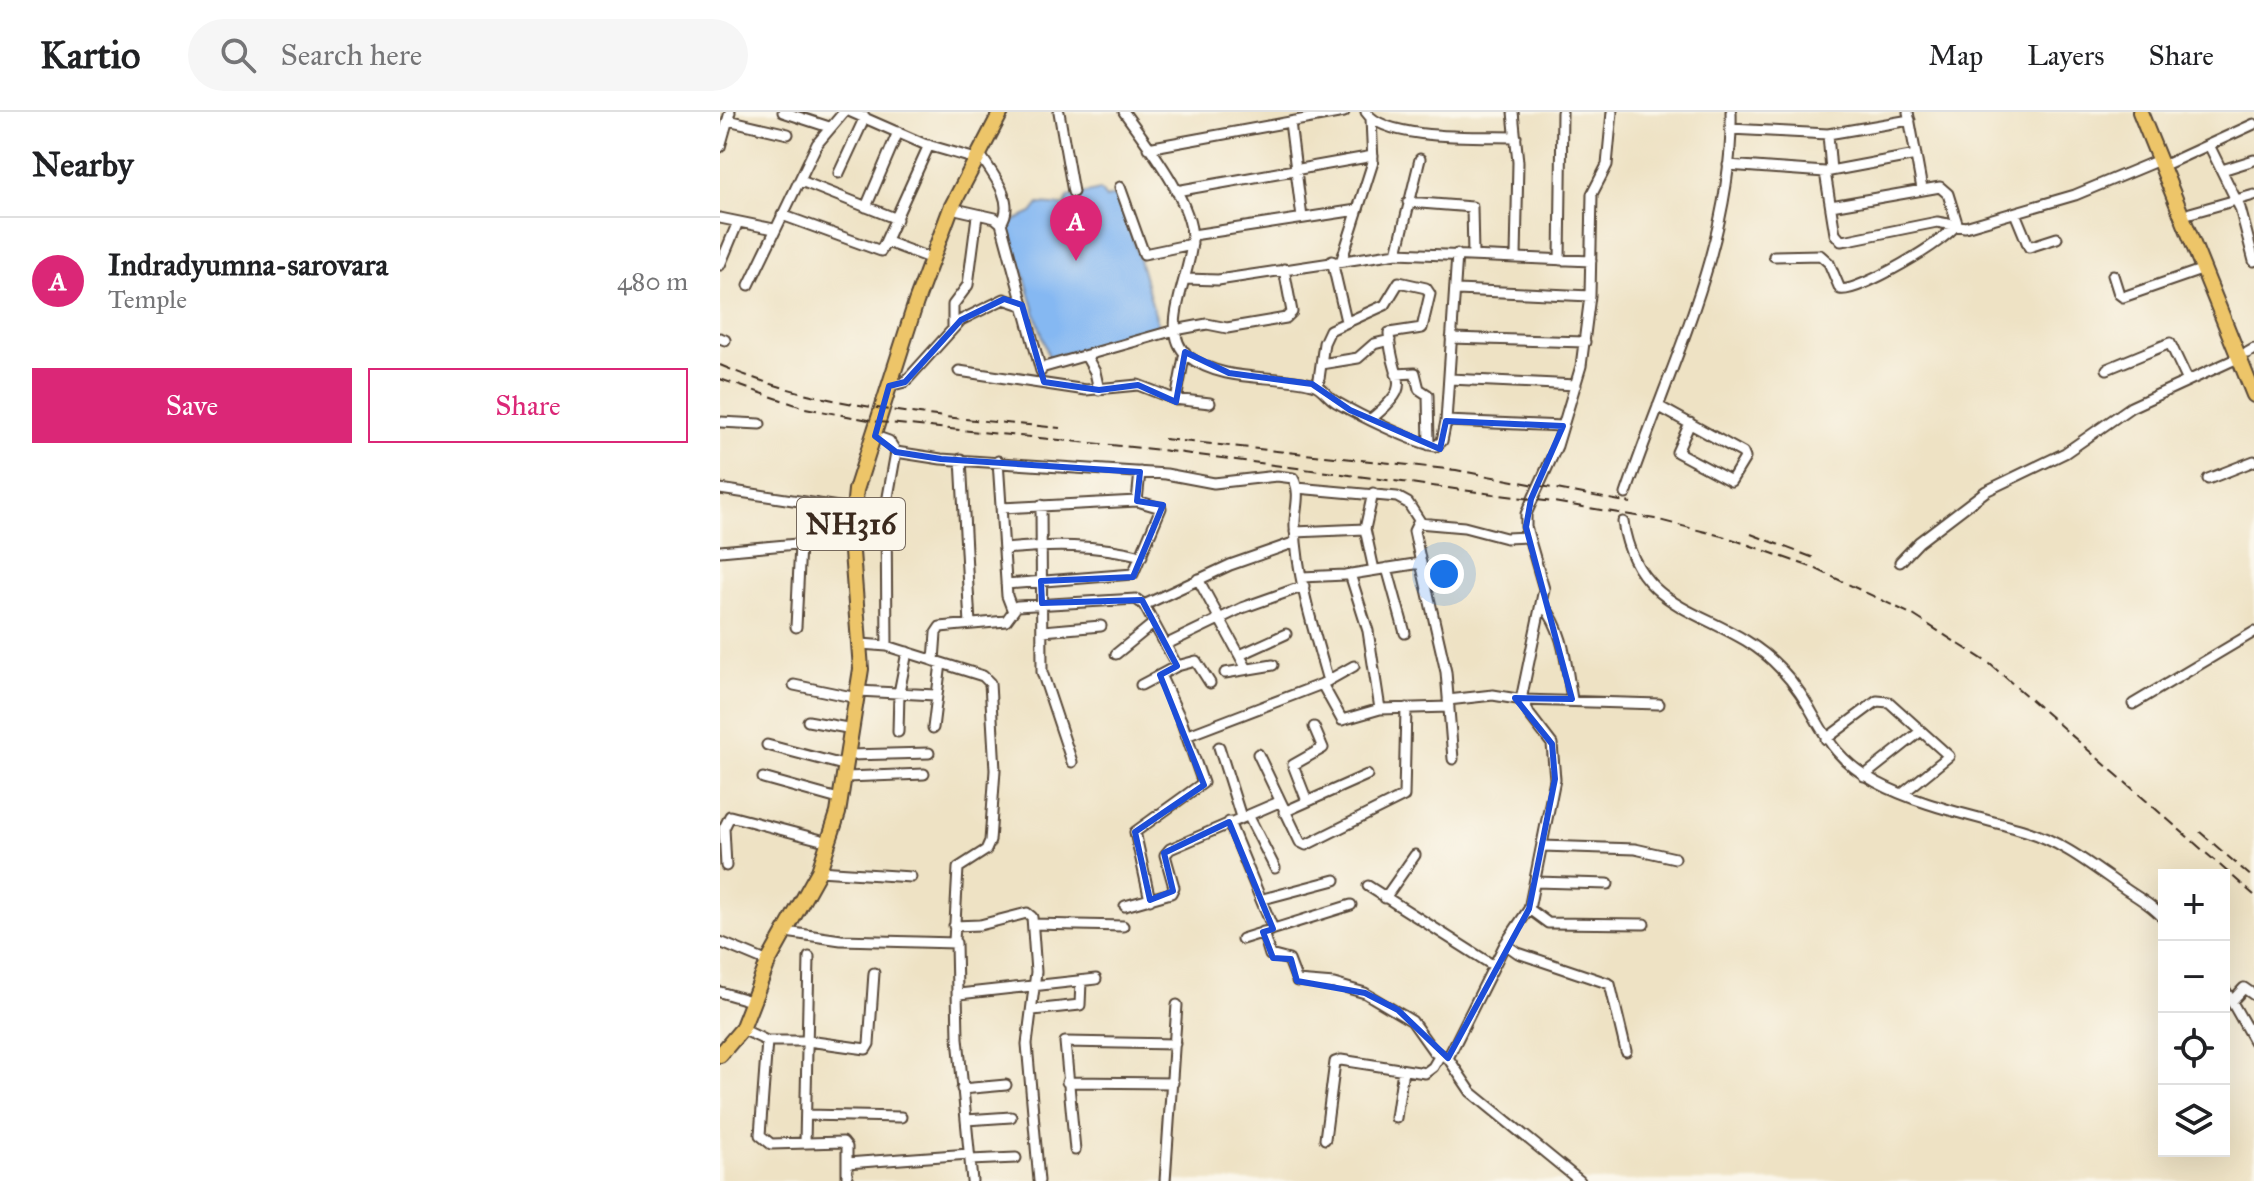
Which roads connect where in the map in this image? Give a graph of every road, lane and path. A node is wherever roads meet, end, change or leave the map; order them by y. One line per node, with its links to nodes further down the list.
1 (783, 112): 20 (street)
2 (844, 112): 20 (street)
3 (851, 112): 17 (street)
4 (1001, 112): 32 (highway, NH316)
5 (1059, 112): 46 (street)
6 (1124, 112): 30 (street)
7 (1344, 112): 18 (street)
8 (1513, 112): 26 (street)
9 (1562, 112): 77 (street)
10 (1612, 112): 78 (street)
11 (1731, 112): 21 (street)
12 (2140, 112): 25 (highway)
13 (2147, 112): 25 (highway)
14 (729, 116): 23 (street); 29 (street)
15 (1369, 116): 26 (street); 33 (street)
16 (1909, 116): 24 (street); 31 (street)
17 (865, 117): 22 (street); 41 (street)
18 (1290, 122): 30 (street); 38 (street)
19 (2254, 124): 28 (street)
20 (829, 127): 42 (street)
21 (1730, 129): 24 (street); 37 (street)
22 (898, 132): 27 (street); 51 (street)
23 (788, 134)
24 (1828, 134): 40 (street)
25 (2152, 135): 36 (highway)
26 (1516, 137): 74 (street)
27 (929, 145): 32 (street); 60 (street)
28 (2209, 145): 36 (street); 39 (street)
29 (720, 147)
30 (1148, 148): 45 (street)
31 (1916, 155): 40 (street); 44 (street)
32 (978, 156): 52 (highway, NH316); 62 (street)
33 (1373, 156): 38 (street); 53 (street)
34 (1420, 159): 49 (street)
35 (2254, 160): 39 (street)
36 (2164, 162): 54 (street); 55 (highway); 66 (highway)
37 (1728, 165): 40 (street); 115 (street)
38 (1297, 170): 45 (street); 59 (street)
39 (2222, 170): 48 (street)
40 (1828, 172): 50 (street)
41 (839, 173)
42 (801, 181): 51 (street); 56 (street)
43 (1120, 187): 68 (street)
44 (1922, 189): 50 (street); 63 (street)
45 (1176, 191): 68 (street)
46 (1073, 192)
47 (2254, 195): 48 (street)
48 (2237, 199): 55 (street); 65 (street)
49 (1408, 202): 70 (street); 72 (street)
50 (1831, 206): 63 (street)
51 (866, 207): 60 (street)
52 (951, 208): 57 (street); 75 (highway, NH316)
53 (1357, 210): 59 (street); 76 (street)
54 (2015, 213): 63 (street); 67 (street)
55 (2190, 213): 66 (highway)
56 (782, 215): 64 (street); 69 (street)
57 (977, 216): 62 (street); 90 (street)
58 (720, 218): 61 (street)
59 (1302, 218): 68 (street)
60 (897, 219): 69 (street)
61 (738, 222): 64 (street); 80 (street)
62 (1001, 223): 88 (street)
63 (1956, 228): 73 (street)
64 (774, 229): 85 (street)
65 (2251, 234): 79 (street)
66 (2194, 236): 82 (highway); 92 (highway)
67 (2057, 238)
68 (1192, 240): 84 (street)
69 (887, 242): 75 (street)
70 (1397, 253): 71 (street); 76 (street)
71 (1457, 254): 72 (street); 86 (street)
72 (1473, 255): 74 (street)
73 (1774, 256)
74 (1516, 257): 77 (street)
75 (932, 259): 109 (highway, NH316)
76 (1337, 260): 81 (street); 89 (street)
77 (1560, 260): 78 (street)
78 (1591, 261): 87 (street)
79 (2254, 261)
80 (720, 265)
81 (1284, 269): 84 (street); 91 (street)
82 (2204, 269): 83 (street); 92 (highway)
83 (2113, 275)
84 (1186, 279): 91 (street)
85 (749, 285)
86 (1457, 290): 87 (street); 93 (street)
87 (1590, 296): 95 (street)
88 (1022, 305): 90 (street); 100 (street)
89 (1346, 321): 94 (street); 99 (street)
90 (953, 328): 109 (street)
91 (1175, 330): 96 (street); 98 (street)
92 (2234, 330): 97 (highway)
93 (1451, 338): 95 (street); 105 (street)
94 (1390, 340): 99 (street); 104 (street)
95 (1585, 342): 108 (street)
96 (1185, 352): 110 (street); 113 (street)
97 (2247, 353): 102 (highway); 106 (street); 112 (highway)
98 (1086, 356): 100 (street); 111 (street)
99 (1321, 364): 110 (street)
100 (1041, 368): 107 (street)
101 (2107, 369): 106 (street)
102 (2254, 369)
103 (959, 371): 107 (street)
104 (1396, 374): 116 (street); 123 (street)
105 (1450, 379): 108 (street); 117 (street)
106 (2188, 381): 149 (street)
107 (1044, 382): 111 (street)
108 (1576, 385): 121 (street)
109 (889, 386): 122 (highway, NH316)
110 (1318, 386): 116 (street)
111 (1099, 390): 113 (street)
112 (2254, 395)
113 (1176, 400): 114 (street)
114 (1210, 403)
115 (1658, 406): 119 (street); 133 (street)
116 (1371, 419): 123 (street)
117 (1446, 421): 121 (street); 123 (street)
118 (720, 422): 120 (street)
119 (1690, 423): 119 (street)
120 (760, 424)
121 (1563, 426): 142 (street)
122 (875, 436): 124 (street); 137 (highway, NH316)
123 (1429, 445)
124 (896, 452): 125 (street); 173 (street)
125 (961, 459): 126 (street); 164 (street)
126 (998, 461): 128 (street); 136 (street)
127 (2254, 461): 129 (street)
128 (1140, 472): 130 (street); 134 (street)
129 (2208, 479)
130 (1297, 488): 132 (street); 141 (street)
131 (720, 489): 137 (street)
132 (1373, 493): 139 (street); 140 (street)
133 (1626, 494)
134 (1137, 501): 135 (street); 148 (street)
135 (1041, 505): 136 (street); 145 (street)
136 (1001, 508): 146 (street)
137 (852, 509): 143 (highway, NH316)
138 (1623, 522): 205 (street)
139 (1421, 523): 142 (street); 150 (street)
140 (1365, 529): 141 (street); 152 (street)
141 (1296, 537): 154 (street); 156 (street)
142 (1528, 537): 160 (street)
143 (851, 539): 144 (street); 171 (highway, NH316)
144 (800, 544): 147 (street); 166 (street)
145 (1041, 546): 146 (street); 148 (street); 155 (street)
146 (1004, 549): 157 (street)
147 (720, 551)
148 (1142, 556): 155 (street)
149 (1900, 562)
150 (1421, 563): 151 (street); 193 (street)
151 (1387, 568): 152 (street); 169 (street)
152 (1374, 570): 153 (street)
153 (1350, 574): 156 (street); 197 (street)
154 (1198, 579): 159 (street); 162 (street)
155 (1041, 581): 157 (street); 158 (street)
156 (1303, 582): 162 (street); 184 (street)
157 (1006, 584): 161 (street)
158 (1042, 603): 159 (street); 161 (street); 167 (street)
159 (1144, 605): 163 (street)
160 (1543, 605): 191 (street); 192 (street)
161 (1012, 609): 164 (street)
162 (1220, 618): 172 (street); 176 (street)
163 (1154, 623): 172 (street); 175 (street)
164 (970, 624): 177 (street)
165 (1101, 626): 167 (street)
166 (796, 627)
167 (1043, 631): 211 (street)
168 (2254, 632): 195 (street)
169 (1405, 633)
170 (1286, 634): 176 (street)
171 (861, 644): 173 (street); 189 (highway, NH316)
172 (1165, 645): 179 (street)
173 (887, 646): 174 (street)
174 (907, 652): 177 (street); 188 (street)
175 (1116, 654)
176 (1240, 655): 181 (street)
177 (937, 662): 190 (street); 246 (street)
178 (1273, 665): 181 (street)
179 (1177, 666): 183 (street); 185 (street)
180 (1354, 666): 184 (street)
181 (1247, 669): 182 (street)
182 (1225, 673)
183 (1160, 675): 187 (street); 204 (street)
184 (1325, 682): 197 (street); 204 (street)
185 (1210, 683)
186 (794, 685): 189 (street)
187 (1141, 685)
188 (899, 693): 189 (street); 190 (street); 203 (street)
189 (858, 694): 201 (highway, NH316)
190 (935, 695): 200 (street)
191 (1572, 699): 192 (street); 194 (street)
192 (1523, 700): 193 (street); 226 (street)
193 (1448, 704): 196 (street); 210 (street)
194 (1659, 704)
195 (2133, 704)
196 (1406, 708): 197 (street); 221 (street)
197 (1380, 709)
198 (808, 721): 201 (street)
199 (1314, 727): 219 (street)
200 (933, 728)
201 (853, 729): 212 (highway, NH316)
202 (1921, 731): 205 (street); 215 (street); 217 (street)
203 (898, 732)
204 (1186, 736): 239 (street)
205 (1826, 739): 215 (street)
206 (767, 745): 212 (street)
207 (1219, 747): 222 (street)
208 (929, 753): 212 (street)
209 (1258, 754): 220 (street)
210 (1453, 759)
211 (1072, 762)
212 (848, 766): 213 (street); 218 (highway, NH316)
213 (924, 774)
214 (1367, 775): 219 (street)
215 (1864, 776): 217 (street)
216 (763, 778): 218 (street)
217 (1902, 794): 243 (street)
218 (842, 800): 225 (highway, NH316)
219 (1307, 801): 221 (street)
220 (1279, 802): 221 (street); 222 (street)
221 (1284, 812)
222 (1245, 816): 223 (street); 230 (street)
223 (1229, 822): 238 (street); 239 (street)
224 (722, 828): 225 (street); 229 (street)
225 (829, 842): 231 (highway, NH316)
226 (1542, 846): 228 (street); 234 (street)
227 (1415, 855): 237 (street)
228 (1675, 858)
229 (726, 866)
230 (1275, 868)
231 (819, 871): 232 (street); 249 (highway, NH316)
232 (911, 877)
233 (1335, 880): 238 (street)
234 (1535, 882): 235 (street); 242 (street)
235 (1608, 884)
236 (1368, 886): 237 (street)
237 (1385, 898): 256 (street)
238 (1263, 899): 248 (street)
239 (1150, 900): 241 (street)
240 (1351, 905): 248 (street)
241 (1125, 906)
242 (1529, 909): 245 (street); 253 (street)
243 (2158, 915)
244 (1033, 924): 246 (street); 247 (street); 260 (street)
245 (1644, 924)
246 (954, 926): 251 (street)
247 (1123, 926)
248 (1268, 931): 250 (street); 276 (street)
249 (786, 932): 251 (street); 255 (highway, NH316)
250 (1242, 939)
251 (954, 941): 262 (street)
252 (720, 942): 255 (street)
253 (1505, 944): 256 (street); 274 (street)
254 (809, 957): 271 (street)
255 (768, 962): 265 (highway, NH316)
256 (1494, 966): 276 (street)
257 (874, 973): 271 (street)
258 (1096, 979): 259 (street)
259 (1081, 981): 260 (street); 268 (street)
260 (1035, 986): 262 (street); 268 (street)
261 (720, 992): 265 (street)
262 (959, 994): 281 (street)
263 (2254, 995): 266 (street)
264 (2230, 998): 266 (street)
265 (751, 1001): 269 (highway, NH316)
266 (2232, 1001): 272 (street)
267 (1177, 1005): 273 (street)
268 (1033, 1010): 295 (street)
269 (742, 1029): 270 (street); 275 (highway, NH316)
270 (767, 1041): 271 (street); 288 (street)
271 (808, 1041): 282 (street)
272 (2254, 1041)
273 (1175, 1044): 278 (street); 279 (street)
274 (1626, 1051)
275 (720, 1055)
276 (1444, 1057): 277 (street); 297 (street)
277 (1403, 1070): 285 (street); 287 (street)
278 (1067, 1082): 279 (street); 289 (street)
279 (1173, 1083): 296 (street)
280 (1006, 1085): 281 (street)
281 (962, 1089): 286 (street)
282 (806, 1115): 283 (street); 288 (street)
283 (901, 1117)
284 (1011, 1117): 286 (street)
285 (1396, 1118)
286 (966, 1120): 290 (street)
287 (1325, 1139)
288 (805, 1143): 292 (street)
289 (1075, 1150)
290 (970, 1157): 291 (street); 292 (street); 294 (street)
291 (1016, 1158)
292 (847, 1163): 293 (street)
293 (847, 1181)
294 (972, 1181)
295 (1039, 1181)
296 (1165, 1181)
297 (1580, 1181)

